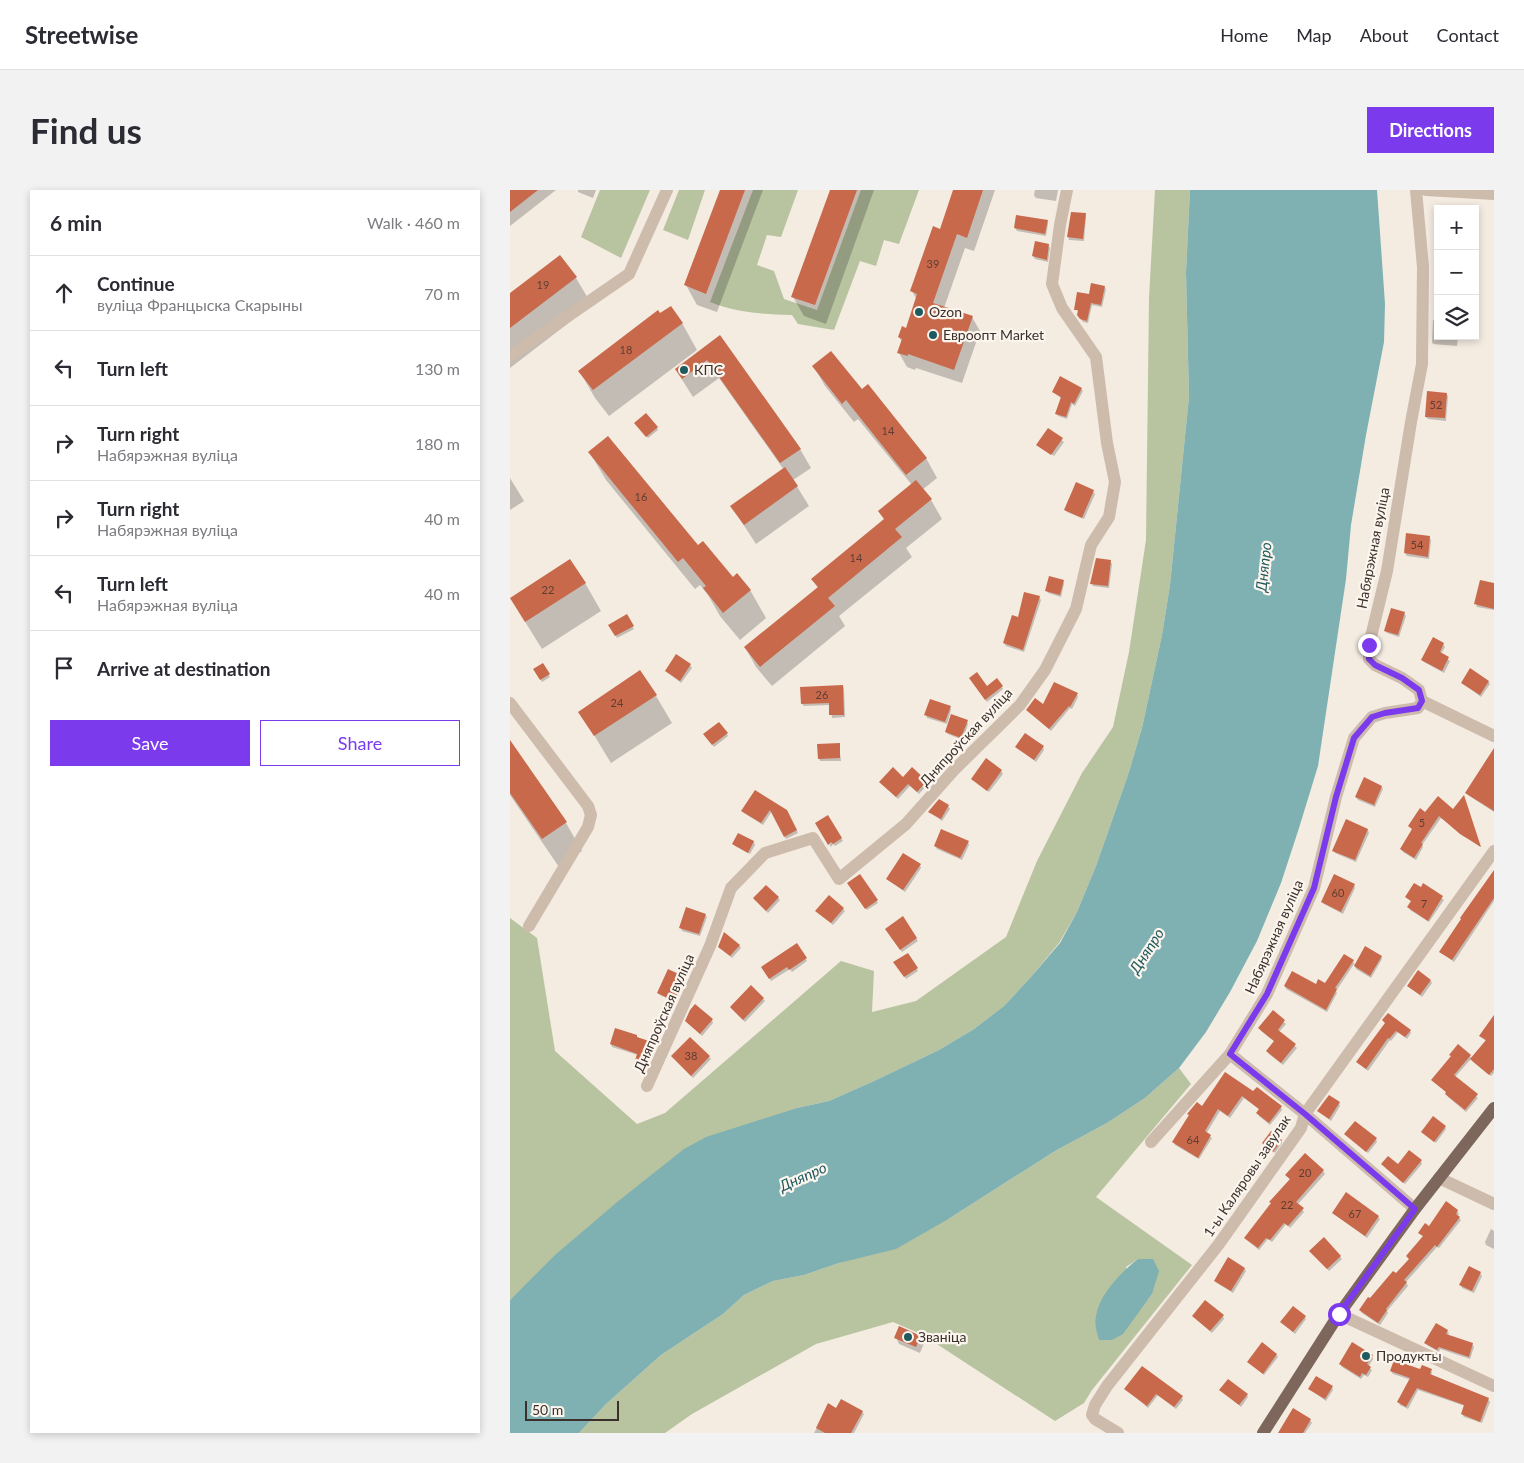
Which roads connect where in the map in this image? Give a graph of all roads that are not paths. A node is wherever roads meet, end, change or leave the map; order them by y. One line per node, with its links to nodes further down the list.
1 (667, 190): 6 (street)
2 (1067, 190): 13 (street, Дняпроўская вуліца)
3 (1416, 190): 7 (street, Набярэжная вуліца)
4 (1426, 190): 5 (street)
5 (1494, 194)
6 (510, 356)
7 (1422, 701): 9 (street); 12 (street, Набярэжная вуліца)
8 (510, 703): 11 (street)
9 (1494, 736)
10 (1494, 851): 15 (street, 1-ы Каляровы завулак)
11 (529, 926)
12 (1230, 1054): 15 (street); 16 (street, Набярэжная вуліца)
13 (647, 1086)
14 (1494, 1108): 17 (main road)
15 (1305, 1114): 19 (street); 22 (street, 1-ы Каляровы завулак)
16 (1151, 1142)
17 (1439, 1178): 18 (street); 19 (main road)
18 (1494, 1204)
19 (1415, 1209): 20 (main road)
20 (1339, 1314): 21 (street); 23 (main road)
21 (1494, 1386)
22 (1118, 1433)
23 (1263, 1433)

